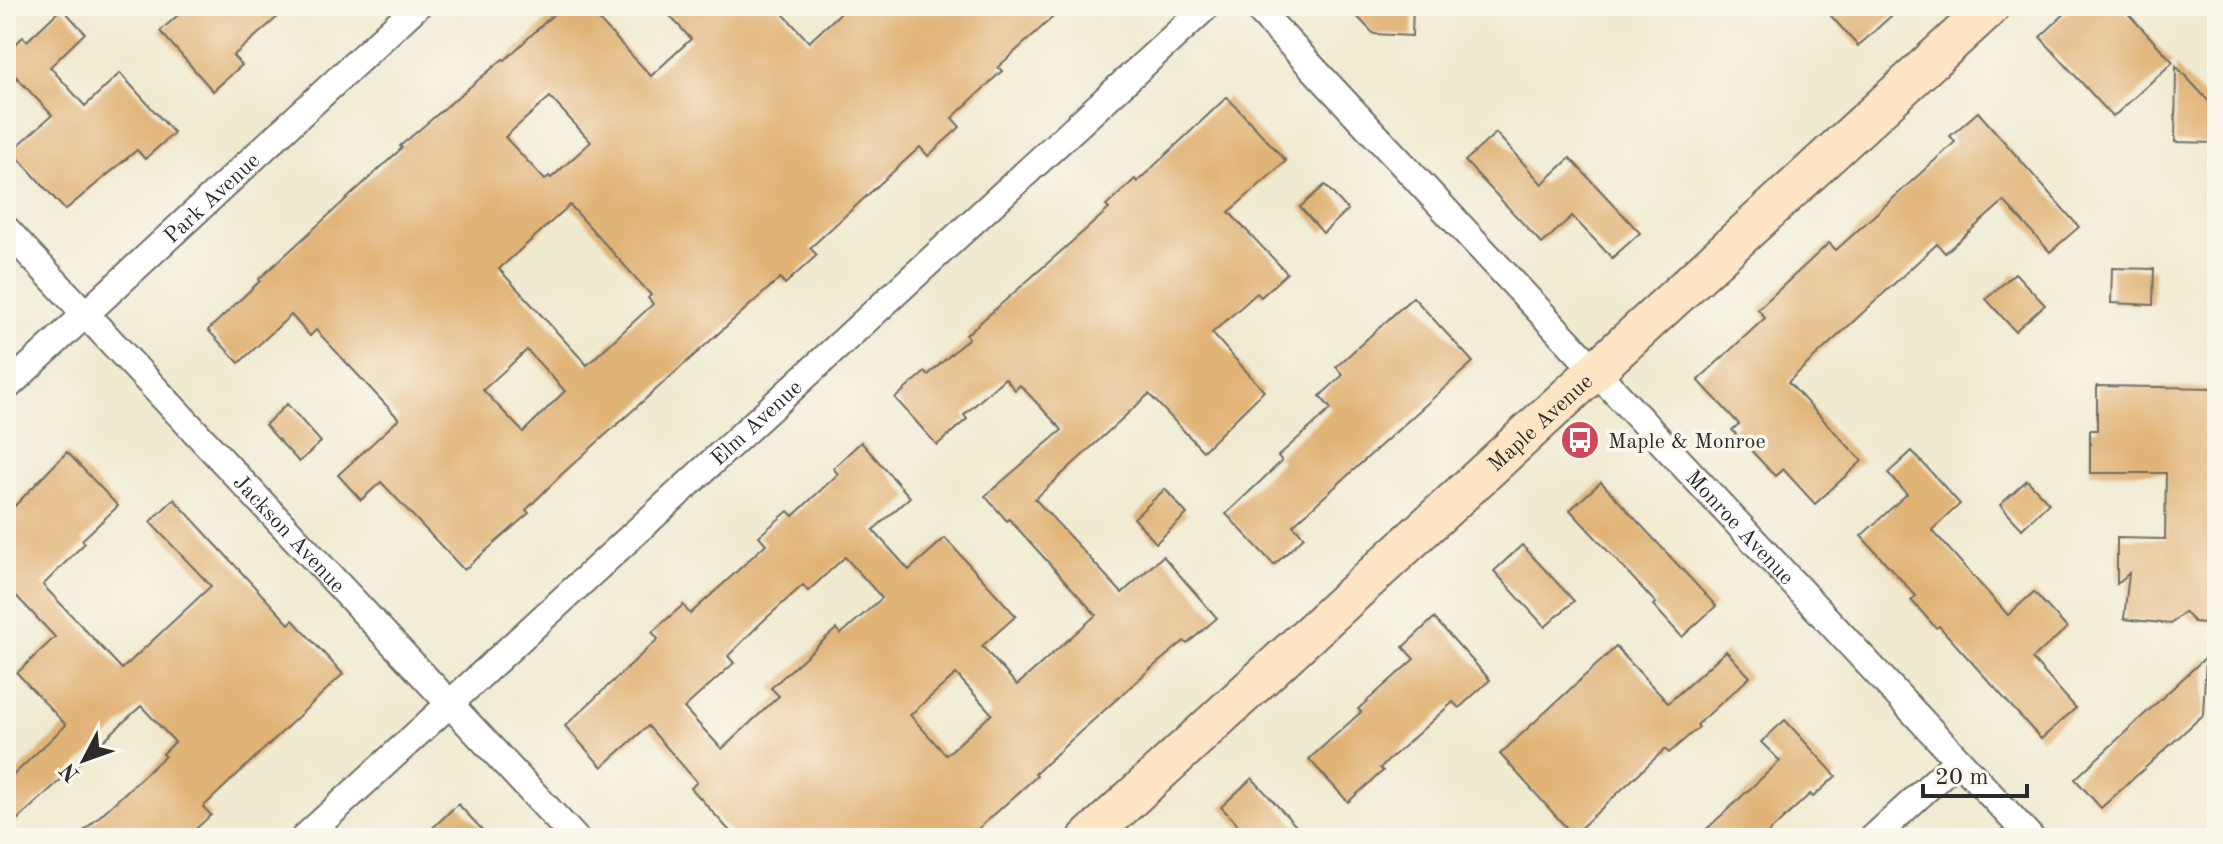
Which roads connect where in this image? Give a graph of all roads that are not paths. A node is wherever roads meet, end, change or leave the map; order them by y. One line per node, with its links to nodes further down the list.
1 (417, 6): 6 (street, Park Avenue)
2 (1207, 6): 9 (street, Elm Avenue)
3 (1255, 6): 7 (street, Monroe Avenue)
4 (1991, 6): 7 (street, Maple Avenue)
5 (6, 229): 6 (street, Jackson Avenue)
6 (85, 315): 8 (street, Park Avenue); 9 (street, Jackson Avenue)
7 (1595, 371): 10 (street, Monroe Avenue); 13 (street, Maple Avenue)
8 (6, 388)
9 (449, 704): 11 (street, Elm Avenue); 12 (street, Jackson Avenue)
10 (1958, 760): 14 (street); 15 (street, Monroe Avenue)
11 (304, 838)
12 (575, 838)
13 (1088, 838)
14 (1873, 838)
15 (2031, 838)

